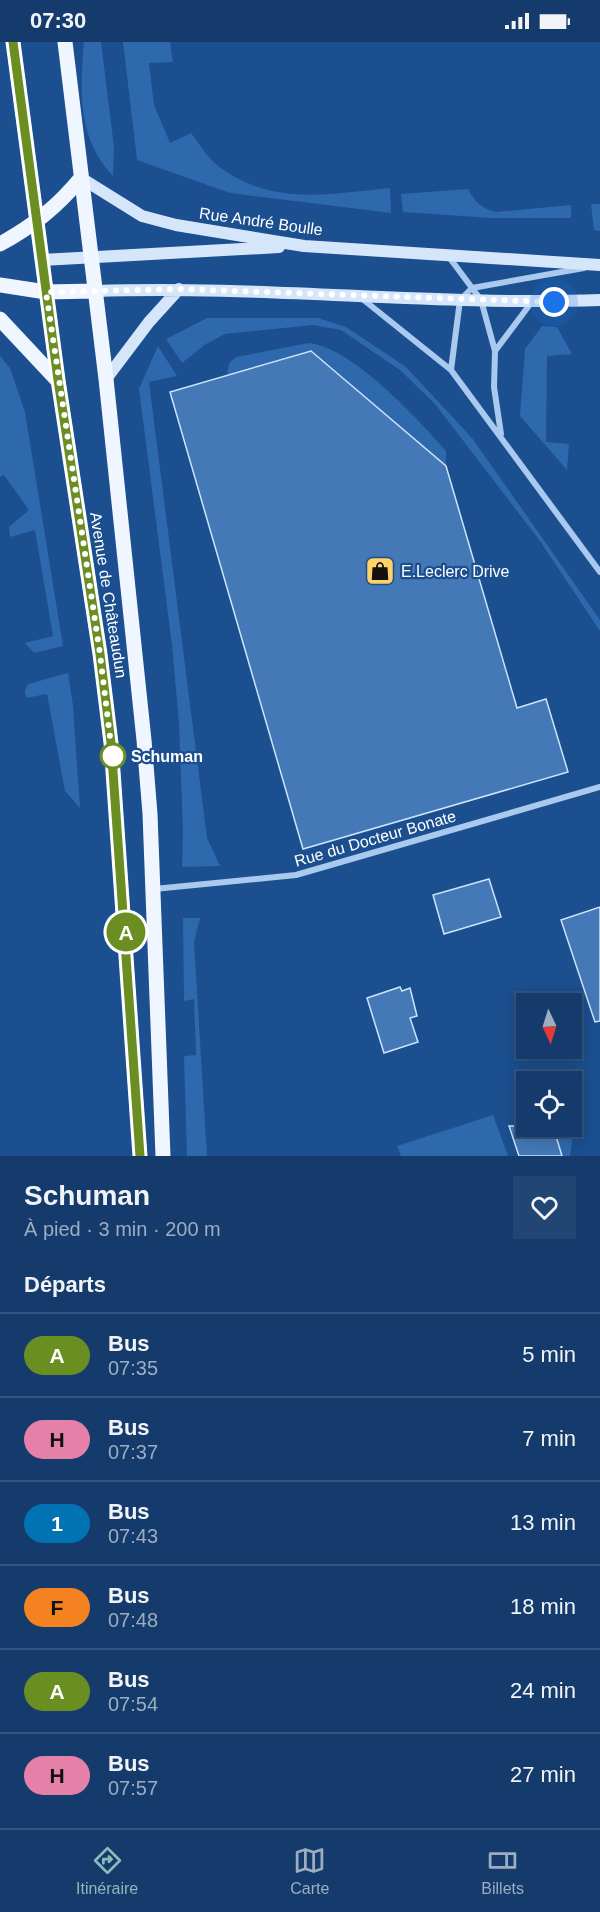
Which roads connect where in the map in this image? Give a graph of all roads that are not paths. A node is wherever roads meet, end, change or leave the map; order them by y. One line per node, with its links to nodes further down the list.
1 (13, 42): 4 (main road, Avenue de Châteaudun)
2 (64, 42): 3 (main road, Avenue de Châteaudun)
3 (81, 178): 4 (main road); 6 (street, Rue André Boulle); 8 (main road, Avenue de Châteaudun)
4 (37, 224): 5 (main road); 9 (main road, Avenue de Châteaudun)
5 (0, 244)
6 (304, 246): 7 (street, Rue André Boulle); 8 (street)
7 (448, 255): 10 (street, Rue André Boulle); 12 (street)
8 (91, 257): 9 (street); 14 (main road, Avenue de Châteaudun)
9 (42, 260): 15 (main road, Avenue de Châteaudun)
10 (600, 265): 12 (street, Rue André Boulle)
11 (0, 285): 15 (main road)
12 (472, 288): 17 (street); 18 (street)
13 (179, 289): 14 (street); 16 (street); 25 (street)
14 (95, 291): 15 (main road); 25 (main road, Avenue de Châteaudun)
15 (46, 292): 24 (main road, Avenue de Châteaudun)
16 (357, 295): 17 (street); 23 (street)
17 (460, 300): 18 (street); 23 (street)
18 (481, 300): 20 (street); 22 (street)
19 (600, 300): 20 (street)
20 (531, 303): 22 (street)
21 (0, 319): 24 (main road)
22 (495, 351): 26 (street)
23 (451, 370): 26 (street)
24 (58, 380): 30 (main road, Avenue de Châteaudun)
25 (106, 380): 29 (main road, Avenue de Châteaudun)
26 (501, 435): 27 (street)
27 (600, 572)
28 (600, 787): 29 (street, Rue du Docteur Bonate)
29 (153, 889): 31 (main road, Avenue de Châteaudun)
30 (140, 1156)
31 (163, 1156)

